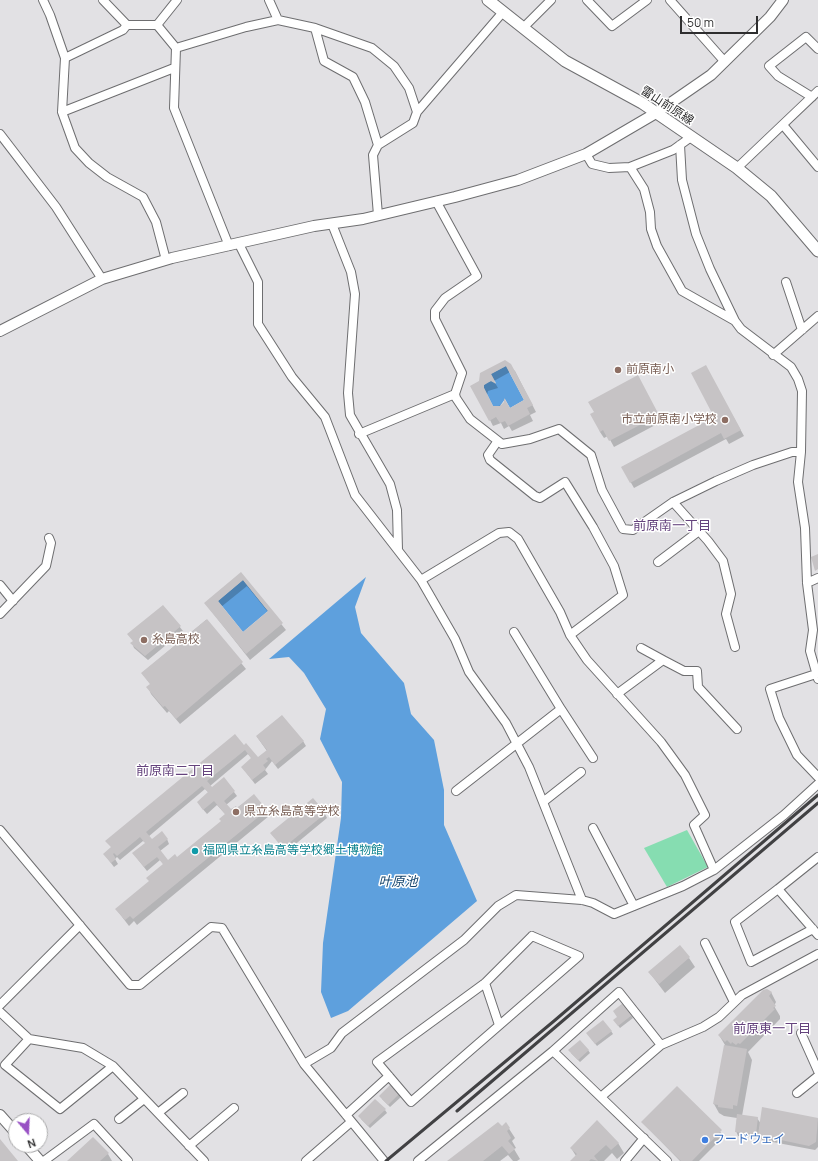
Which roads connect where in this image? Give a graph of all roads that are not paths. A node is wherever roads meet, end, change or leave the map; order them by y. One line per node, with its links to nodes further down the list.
1 (43, 0): 19 (street)
2 (103, 0): 13 (street)
3 (177, 0): 14 (street)
4 (269, 0): 12 (street)
5 (488, 0): 11 (main road, 雷山前原線)
6 (551, 0): 16 (street)
7 (587, 0): 8 (street)
8 (647, 0)
9 (670, 0): 20 (street)
10 (783, 0): 20 (street)
11 (500, 7): 16 (main road, 雷山前原線); 24 (street)
12 (278, 20): 15 (street); 17 (street)
13 (127, 25): 14 (street); 19 (street)
14 (157, 25): 17 (street)
15 (315, 28): 24 (street); 29 (street)
16 (523, 28): 25 (main road, 雷山前原線)
17 (176, 48): 21 (street)
18 (818, 49): 22 (street)
19 (65, 58): 23 (street)
20 (725, 62): 25 (street)
21 (174, 68): 23 (street); 39 (street)
22 (815, 94): 26 (street)
23 (62, 112): 41 (street)
24 (417, 112): 29 (street)
25 (656, 113): 28 (main road, 雷山前原線); 31 (street)
26 (783, 125): 33 (street); 34 (street)
27 (0, 134): 42 (street)
28 (691, 137): 30 (street); 34 (main road, 雷山前原線)
29 (378, 145): 36 (street)
30 (680, 145): 32 (street); 45 (street)
31 (586, 154): 32 (street); 35 (street)
32 (630, 167): 45 (street)
33 (818, 167)
34 (737, 168): 40 (main road, 雷山前原線)
35 (436, 202): 36 (street); 49 (street)
36 (378, 215): 37 (street)
37 (332, 224): 38 (street); 50 (street)
38 (239, 244): 39 (street); 56 (street)
39 (228, 246): 41 (street)
40 (818, 251)
41 (166, 260): 42 (street)
42 (102, 279): 47 (street)
43 (786, 282): 46 (street)
44 (818, 316): 46 (street)
45 (735, 321): 48 (street)
46 (802, 330): 48 (street)
47 (0, 331)
48 (774, 355): 52 (street)
49 (455, 394): 50 (street); 51 (street)
50 (359, 434): 56 (street)
51 (497, 442): 53 (street); 65 (street)
52 (801, 452): 53 (street); 60 (street)
53 (673, 502): 54 (street)
54 (699, 531): 57 (street); 66 (street)
55 (49, 538): 62 (street)
56 (398, 550): 59 (street)
57 (658, 562)
58 (818, 578): 60 (street)
59 (421, 580): 65 (street); 73 (street)
60 (808, 584): 69 (street)
61 (0, 585): 62 (street)
62 (12, 601): 63 (street)
63 (0, 614)
64 (514, 632): 71 (street)
65 (570, 634): 70 (street)
66 (735, 647)
67 (641, 648): 68 (street)
68 (663, 660): 70 (street); 72 (street)
69 (817, 676): 76 (street)
70 (616, 694): 83 (street)
71 (561, 709): 73 (street); 74 (street)
72 (738, 729)
73 (516, 744): 78 (street); 79 (street)
74 (593, 758)
75 (581, 772): 79 (street)
76 (818, 777)
77 (818, 784): 83 (street)
78 (456, 791)
79 (543, 802): 85 (street)
80 (593, 828): 86 (street)
81 (0, 830): 87 (street)
82 (818, 857): 84 (street)
83 (714, 870): 86 (street)
84 (778, 889): 88 (street); 88 (street)
85 (582, 900): 86 (street); 100 (street)
86 (634, 906)
87 (80, 925): 93 (street); 100 (street)
88 (816, 932)
89 (705, 943): 92 (street)
90 (818, 954): 92 (street)
91 (485, 982): 95 (street); 95 (street); 103 (street)
92 (734, 1002): 98 (street)
93 (0, 1005)
94 (0, 1012): 97 (street)
95 (499, 1025): 103 (street)
96 (801, 1033): 102 (street)
97 (29, 1039): 101 (street); 101 (street)
98 (661, 1045): 99 (street); 107 (street)
99 (554, 1051): 107 (street); 125 (street)
100 (304, 1064): 112 (street)
101 (113, 1066): 108 (street)
102 (818, 1071)
103 (389, 1076): 112 (street)
104 (818, 1076): 106 (street)
105 (182, 1093): 110 (street)
106 (797, 1093)
107 (602, 1096): 116 (street)
108 (144, 1099): 110 (street); 113 (street)
109 (234, 1108): 117 (street)
110 (158, 1113): 117 (street)
111 (0, 1115): 115 (street)
112 (346, 1115): 114 (street)
113 (119, 1119)
114 (351, 1122): 123 (street); 124 (street)
115 (8, 1124)
116 (644, 1138): 126 (street); 127 (street)
117 (189, 1146): 122 (street)
118 (33, 1153): 119 (street)
119 (40, 1161)
120 (44, 1161): 121 (street)
121 (128, 1161)
122 (204, 1161)
123 (306, 1161)
124 (384, 1161)
125 (418, 1161)
126 (625, 1161)
127 (667, 1161)

